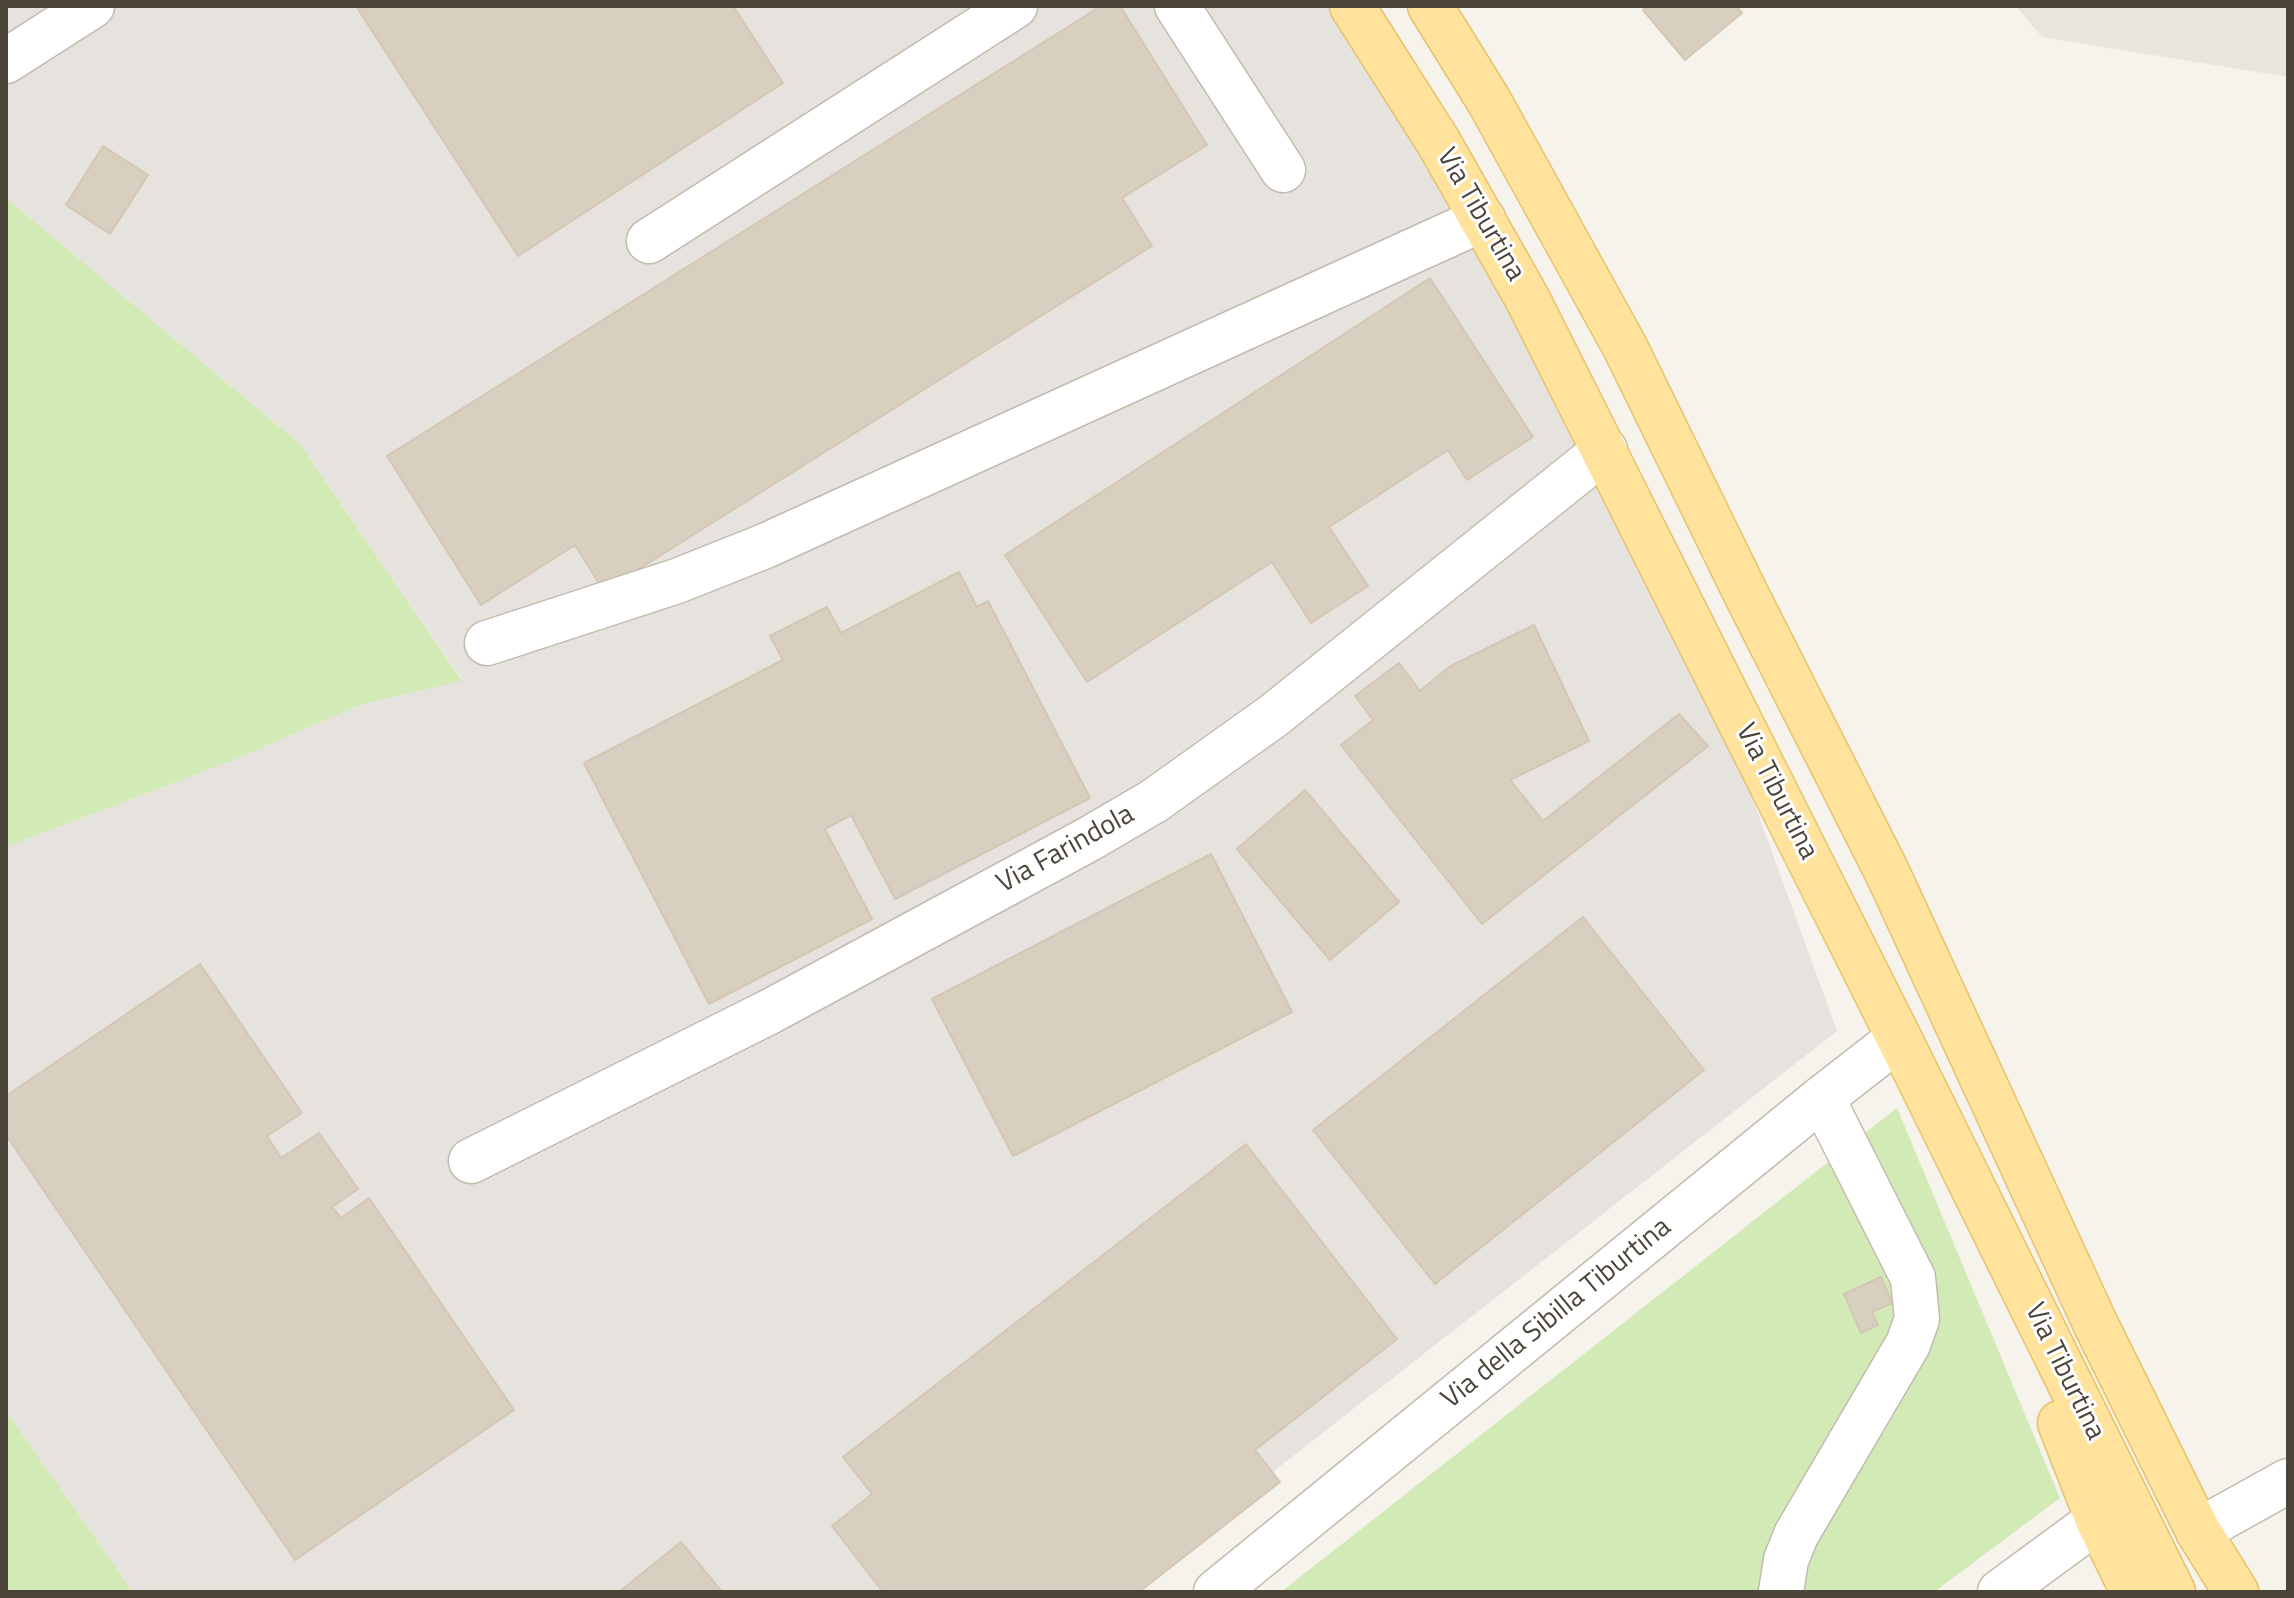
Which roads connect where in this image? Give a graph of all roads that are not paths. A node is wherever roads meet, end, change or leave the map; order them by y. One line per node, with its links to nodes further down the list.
1 (92, 6): 6 (street)
2 (1015, 6): 9 (street)
3 (1177, 6): 7 (street)
4 (1352, 6): 8 (main road, Via Tiburtina)
5 (1430, 6): 18 (main road, Via Tiburtina)
6 (6, 61)
7 (1283, 170)
8 (1483, 219): 10 (main road, Via Tiburtina); 11 (street)
9 (649, 241)
10 (1605, 450): 12 (main road, Via Tiburtina); 15 (street, Via Farindola)
11 (487, 643)
12 (1899, 1038): 13 (street, Via della Sibilla Tiburtina); 14 (main road, Via Tiburtina)
13 (1822, 1098): 19 (street, Via della Sibilla Tiburtina); 20 (street)
14 (1945, 1130): 17 (main road); 23 (main road, Via Tiburtina)
15 (471, 1161)
16 (2288, 1481): 18 (street)
17 (2098, 1520): 21 (street); 22 (main road)
18 (2198, 1531): 24 (main road, Via Tiburtina)
19 (1216, 1592)
20 (1781, 1592)
21 (2000, 1592)
22 (2133, 1592)
23 (2173, 1592)
24 (2236, 1592)

